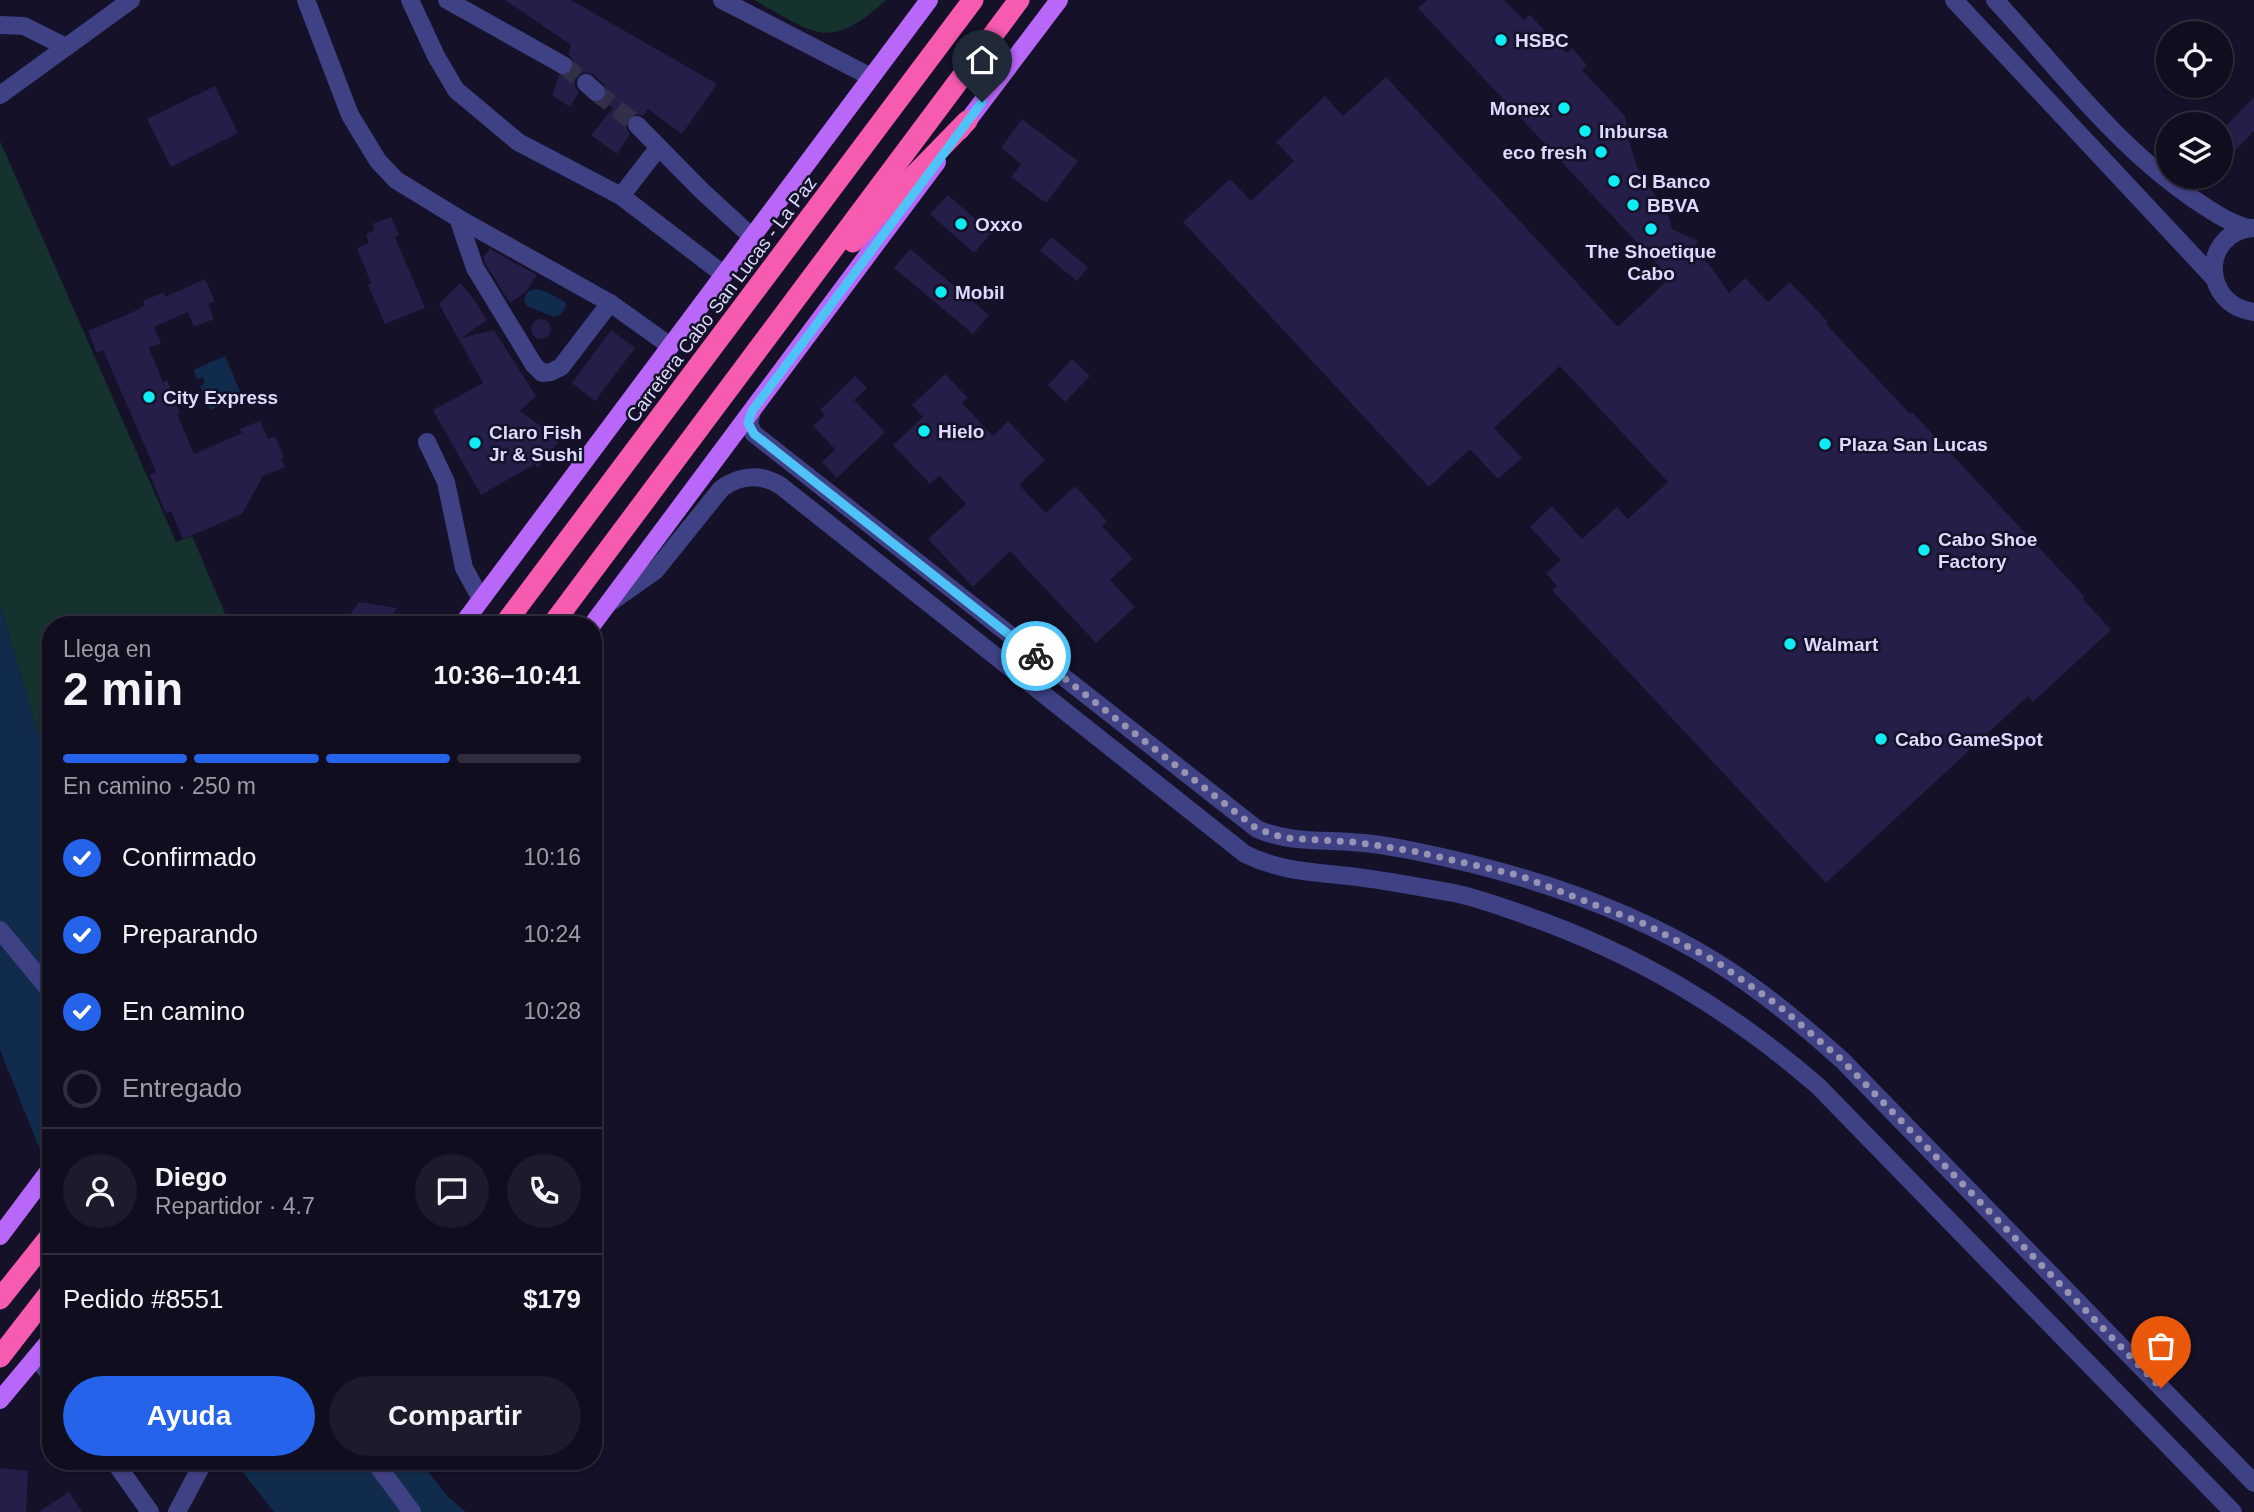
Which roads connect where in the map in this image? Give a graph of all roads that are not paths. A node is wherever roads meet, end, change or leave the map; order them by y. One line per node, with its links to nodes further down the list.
1 (131, 0): 13 (street)
2 (306, 0): 21 (street)
3 (410, 0): 20 (street)
4 (447, 0): 14 (street)
5 (722, 0): 15 (street)
6 (929, 0): 15 (main road)
7 (973, 0): 32 (highway, Carretera Cabo San Lucas - La Paz)
8 (1019, 0): 28 (highway)
9 (1059, 0): 17 (main road)
10 (1954, 0): 25 (street)
11 (1995, 0): 22 (street)
12 (0, 26): 13 (street)
13 (66, 47): 16 (street)
14 (563, 65)
15 (871, 77): 23 (main road)
16 (0, 95)
17 (967, 121): 28 (highway); 30 (main road)
18 (637, 125): 19 (street)
19 (659, 147): 20 (street); 23 (street)
20 (621, 196): 24 (street)
21 (458, 218): 26 (street); 26 (street)
22 (2252, 228): 25 (street)
23 (751, 236): 24 (main road)
24 (723, 274): 29 (main road)
25 (2214, 278): 27 (street)
26 (610, 303): 29 (street)
27 (2254, 313)
28 (775, 325): 38 (highway)
29 (669, 345): 33 (main road)
30 (752, 411): 34 (main road); 55 (street)
31 (427, 442): 33 (street)
32 (548, 567): 36 (highway); 37 (highway, Carretera Cabo San Lucas - La Paz)
33 (481, 599): 35 (main road)
34 (607, 604): 39 (main road); 59 (street)
35 (469, 616)
36 (499, 616)
37 (511, 616)
38 (559, 616)
39 (598, 616)
40 (0, 930): 41 (street)
41 (42, 981)
42 (42, 1180): 43 (main road)
43 (0, 1236)
44 (42, 1246): 45 (highway)
45 (0, 1298)
46 (42, 1303): 48 (highway)
47 (42, 1350): 49 (main road)
48 (0, 1357)
49 (36, 1357): 50 (street); 51 (main road)
50 (42, 1365)
51 (0, 1400)
52 (120, 1470): 56 (street)
53 (199, 1470): 57 (street)
54 (381, 1470): 58 (street)
55 (2254, 1483)
56 (150, 1512)
57 (177, 1512)
58 (412, 1512)
59 (2233, 1512)

